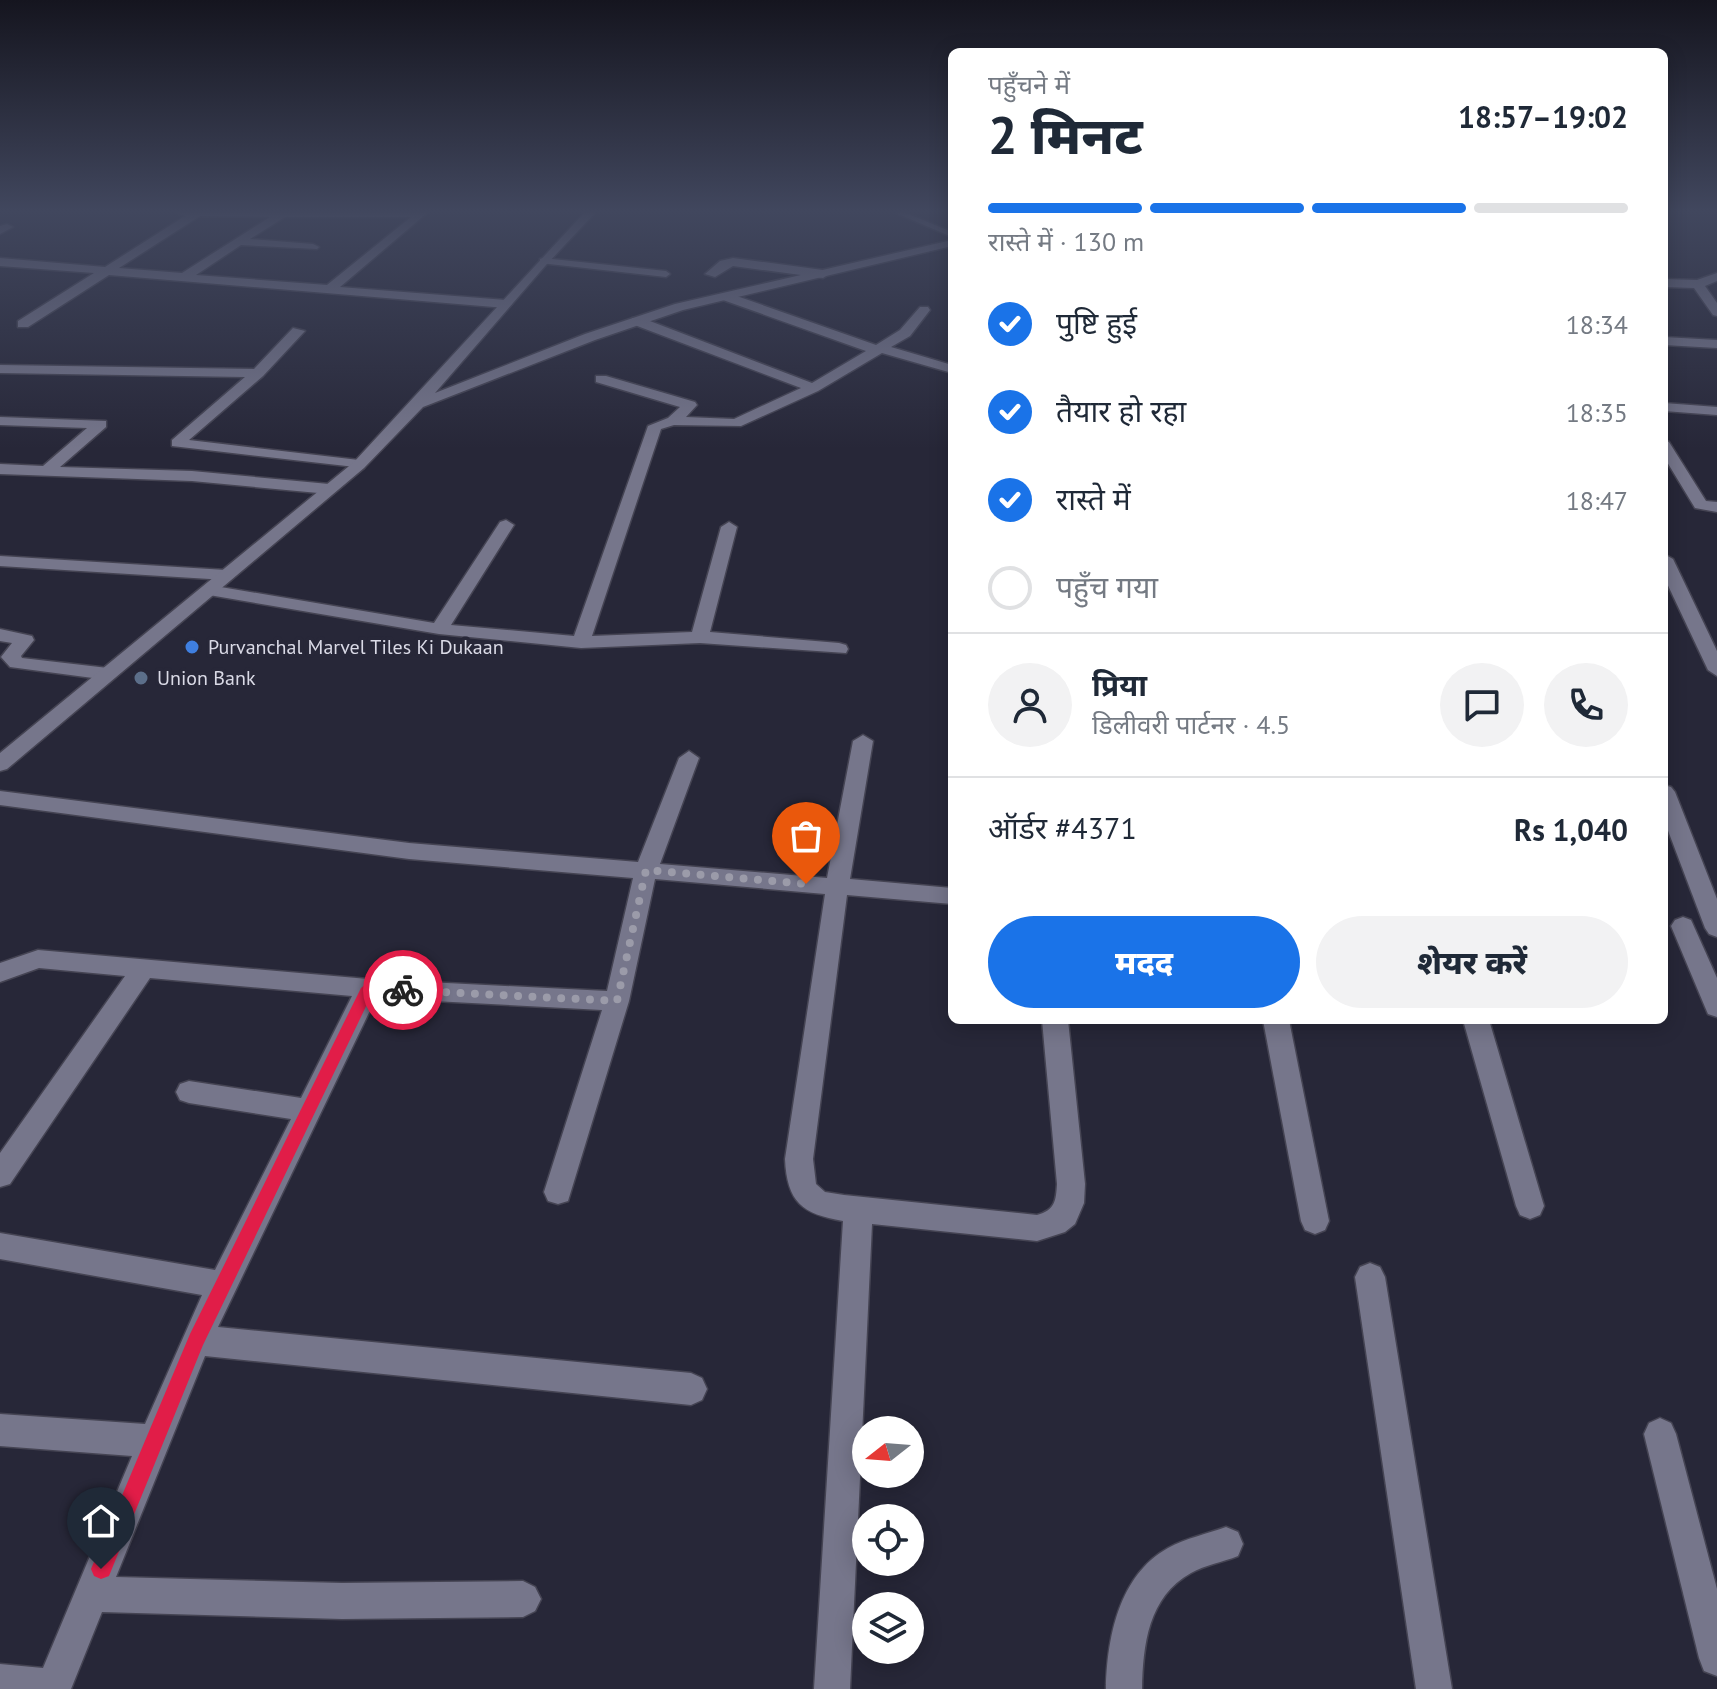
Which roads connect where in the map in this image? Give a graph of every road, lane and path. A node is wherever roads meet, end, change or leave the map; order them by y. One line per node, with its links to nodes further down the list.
1 (72, 292): 11 (street)
2 (363, 292): 7 (street)
3 (516, 292): 7 (street)
4 (749, 292): 6 (street)
5 (1703, 292): 9 (street)
6 (727, 297): 10 (street); 15 (street)
7 (506, 304): 21 (street)
8 (924, 310): 15 (street)
9 (1717, 312)
10 (637, 321): 20 (street); 21 (street)
11 (23, 324)
12 (298, 331): 18 (street)
13 (1668, 341): 14 (street)
14 (1717, 344)
15 (879, 349): 16 (street); 20 (street)
16 (948, 366)
17 (0, 369): 18 (street)
18 (258, 373): 27 (street)
19 (601, 379): 25 (street)
20 (813, 388): 25 (street)
21 (417, 405): 27 (street)
22 (1668, 407): 23 (street)
23 (1717, 411)
24 (0, 421): 29 (street)
25 (673, 421): 41 (street)
26 (1668, 451): 31 (street)
27 (359, 465): 30 (street)
28 (0, 469): 29 (street)
29 (46, 471): 30 (street)
30 (329, 489): 36 (street)
31 (1717, 507)
32 (506, 525): 38 (street)
33 (729, 527): 40 (street)
34 (0, 561): 36 (street)
35 (1668, 571): 43 (street)
36 (226, 575): 37 (street)
37 (209, 590): 38 (street); 44 (street)
38 (439, 629): 41 (street)
39 (0, 635): 44 (street)
40 (700, 637): 41 (street); 42 (street)
41 (581, 642)
42 (839, 649)
43 (1717, 670)
44 (108, 674): 47 (street)
45 (863, 741): 51 (street)
46 (689, 758): 50 (street)
47 (1, 763)
48 (0, 798): 50 (street)
49 (1668, 802): 54 (street)
50 (646, 870): 51 (street); 58 (street)
51 (837, 887): 52 (street); 68 (street)
52 (948, 896)
53 (1673, 926): 54 (street); 59 (street)
54 (1717, 928)
55 (144, 968): 56 (street); 57 (street); 65 (street)
56 (0, 973)
57 (368, 988): 58 (street); 64 (street)
58 (617, 1001): 66 (street)
59 (1717, 1007)
60 (1055, 1024): 68 (street)
61 (1277, 1024): 69 (street)
62 (1477, 1024): 67 (street)
63 (189, 1092): 64 (street)
64 (308, 1110): 72 (street)
65 (0, 1175)
66 (558, 1192)
67 (1530, 1206)
68 (858, 1210): 84 (street)
69 (1315, 1221)
70 (0, 1246): 72 (street)
71 (1370, 1277): 86 (street)
72 (223, 1285): 73 (street)
73 (196, 1340): 74 (street); 77 (street)
74 (691, 1389)
75 (0, 1430): 77 (street)
76 (1660, 1434): 81 (street)
77 (154, 1441): 79 (street)
78 (1226, 1544): 85 (street)
79 (91, 1594): 80 (street); 83 (street)
80 (523, 1599)
81 (1717, 1658)
82 (0, 1682): 83 (street)
83 (52, 1688)
84 (832, 1689)
85 (1124, 1689)
86 (1434, 1689)

